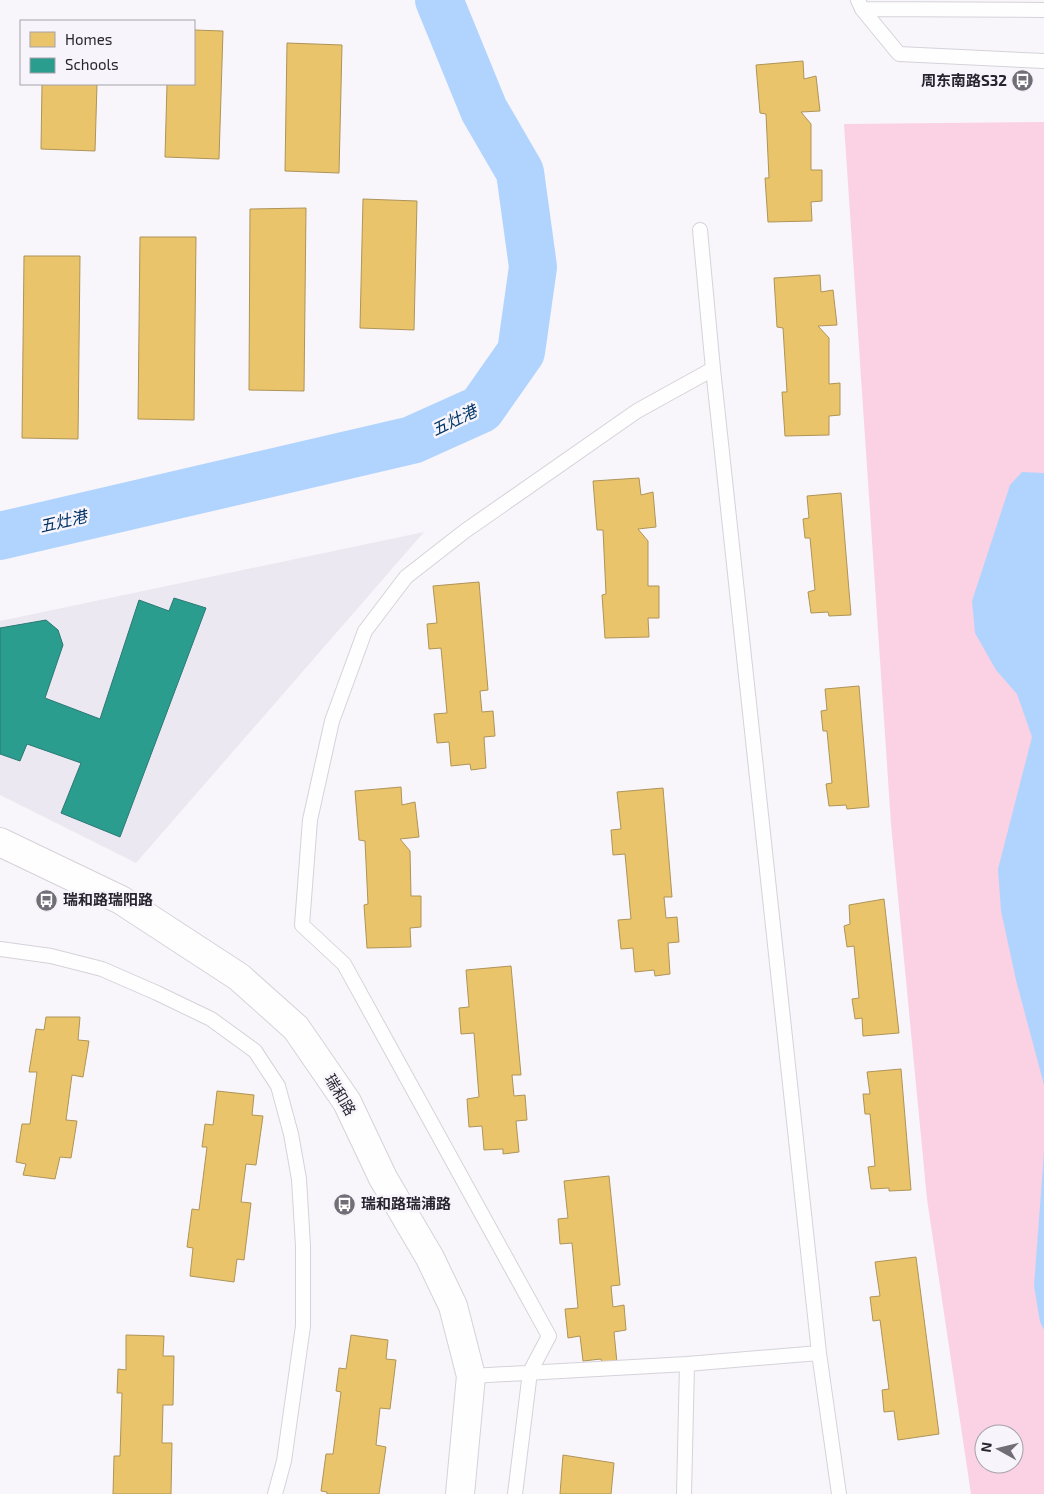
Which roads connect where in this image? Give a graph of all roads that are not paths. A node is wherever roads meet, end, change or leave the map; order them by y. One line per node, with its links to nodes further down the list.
1 (860, 5): 2 (lane); 3 (lane)
2 (1044, 10)
3 (1044, 61)
4 (700, 230): 5 (lane)
5 (713, 369): 8 (lane); 10 (lane)
6 (0, 842): 11 (street, 瑞和路)
7 (0, 949): 12 (lane)
8 (819, 1353): 9 (lane); 16 (lane)
9 (687, 1364): 10 (lane); 15 (lane)
10 (530, 1372): 11 (lane); 14 (lane)
11 (472, 1376): 13 (street, 瑞和路)
12 (275, 1494)
13 (460, 1494)
14 (515, 1494)
15 (684, 1494)
16 (839, 1494)

